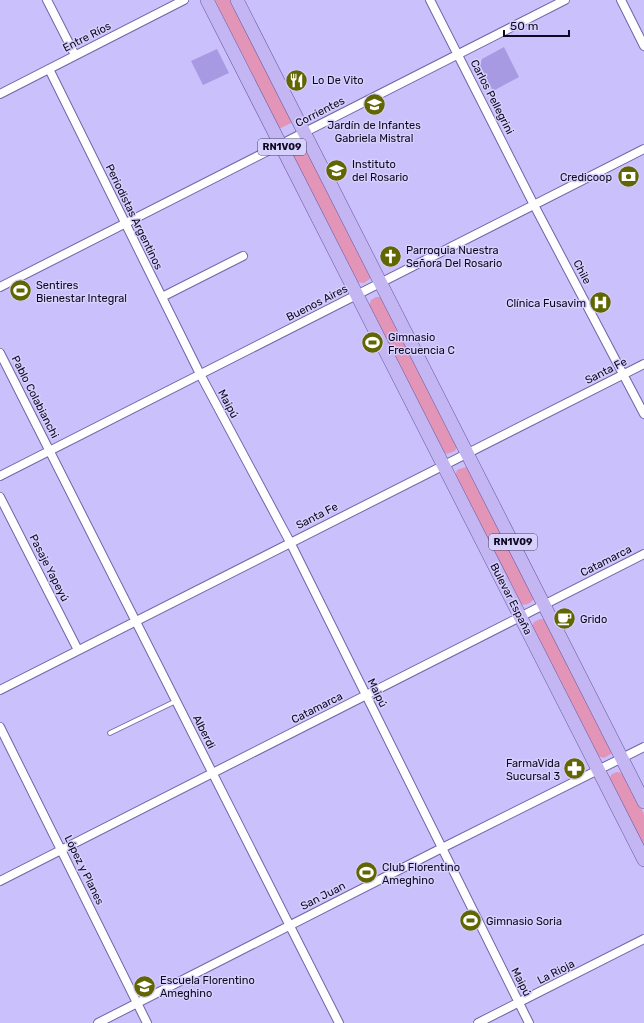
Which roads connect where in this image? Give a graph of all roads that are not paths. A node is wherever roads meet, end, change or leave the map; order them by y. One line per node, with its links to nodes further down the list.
1 (47, 0): 10 (street)
2 (184, 0): 10 (street, Entre Ríos)
3 (207, 0): 14 (main road, RN1V09)
4 (237, 0): 13 (main road, RN1V09)
5 (430, 0): 9 (street, Carlos Pellegrini)
6 (565, 0): 9 (street, Corrientes)
7 (621, 0): 8 (street)
8 (644, 46)
9 (458, 54): 13 (street, Corrientes); 16 (street, Carlos Pellegrini)
10 (75, 56): 11 (street, Entre Ríos)
11 (49, 69): 12 (street, Entre Ríos); 17 (street, Periodistas Argentinos)
12 (0, 94)
13 (305, 133): 14 (street, Corrientes); 19 (main road, RN1V09)
14 (281, 144): 17 (street, Corrientes); 21 (main road, RN1V09)
15 (644, 149): 16 (street, Buenos Aires)
16 (534, 205): 19 (street, Buenos Aires); 26 (street, Chile)
17 (125, 224): 20 (street, Corrientes); 22 (street, Periodistas Argentinos)
18 (243, 256): 22 (street)
19 (381, 282): 21 (street, Buenos Aires); 29 (main road, RN1V09)
20 (0, 287)
21 (357, 294): 25 (street, Buenos Aires); 30 (main road, Bulevar España / RN1V09)
22 (162, 297): 25 (street, Periodistas Argentinos)
23 (0, 353): 28 (street, Pablo Colabianchi)
24 (644, 364): 26 (street, Santa Fe)
25 (200, 374): 28 (street, Buenos Aires); 33 (street, Maipú)
26 (624, 375): 27 (street, Chile); 29 (street, Santa Fe)
27 (644, 414)
28 (50, 451): 31 (street, Buenos Aires); 37 (street, Alberdi)
29 (468, 453): 30 (street, Santa Fe); 35 (main road, RN1V09)
30 (443, 465): 33 (street, Santa Fe); 36 (main road, Bulevar España / RN1V09)
31 (0, 476)
32 (0, 497): 38 (street, Pasaje Yapeyú)
33 (290, 542): 37 (street, Santa Fe); 40 (street, Maipú)
34 (644, 554): 35 (street, Catamarca)
35 (544, 605): 36 (street, Catamarca); 45 (main road, RN1V09)
36 (521, 617): 40 (street, Catamarca); 46 (main road, Bulevar España / RN1V09)
37 (136, 621): 38 (street, Santa Fe); 41 (street, Alberdi)
38 (78, 650): 39 (street, Santa Fe)
39 (0, 690)
40 (366, 695): 47 (street, Catamarca); 49 (street, Maipú)
41 (176, 701): 43 (lane); 47 (street, Alberdi)
42 (0, 727): 50 (street, López y Planes)
43 (110, 733)
44 (644, 748): 45 (street, San Juan)
45 (622, 759): 46 (street, San Juan); 48 (main road, RN1V09)
46 (598, 770): 49 (street, San Juan); 51 (main road, Bulevar España / RN1V09)
47 (213, 773): 50 (street, Catamarca); 53 (street, Alberdi)
48 (644, 802)
49 (442, 848): 53 (street, San Juan); 56 (street, Maipú)
50 (61, 850): 52 (street, Catamarca); 55 (street, López y Planes)
51 (644, 860)
52 (0, 881)
53 (290, 925): 55 (street, San Juan); 59 (street, Alberdi)
54 (644, 940): 56 (street, La Rioja)
55 (137, 1003): 57 (street, San Juan); 58 (street, López y Planes)
56 (519, 1003): 60 (street, La Rioja); 61 (street, Maipú)
57 (98, 1023)
58 (147, 1023)
59 (339, 1023)
60 (478, 1023)
61 (529, 1023)

